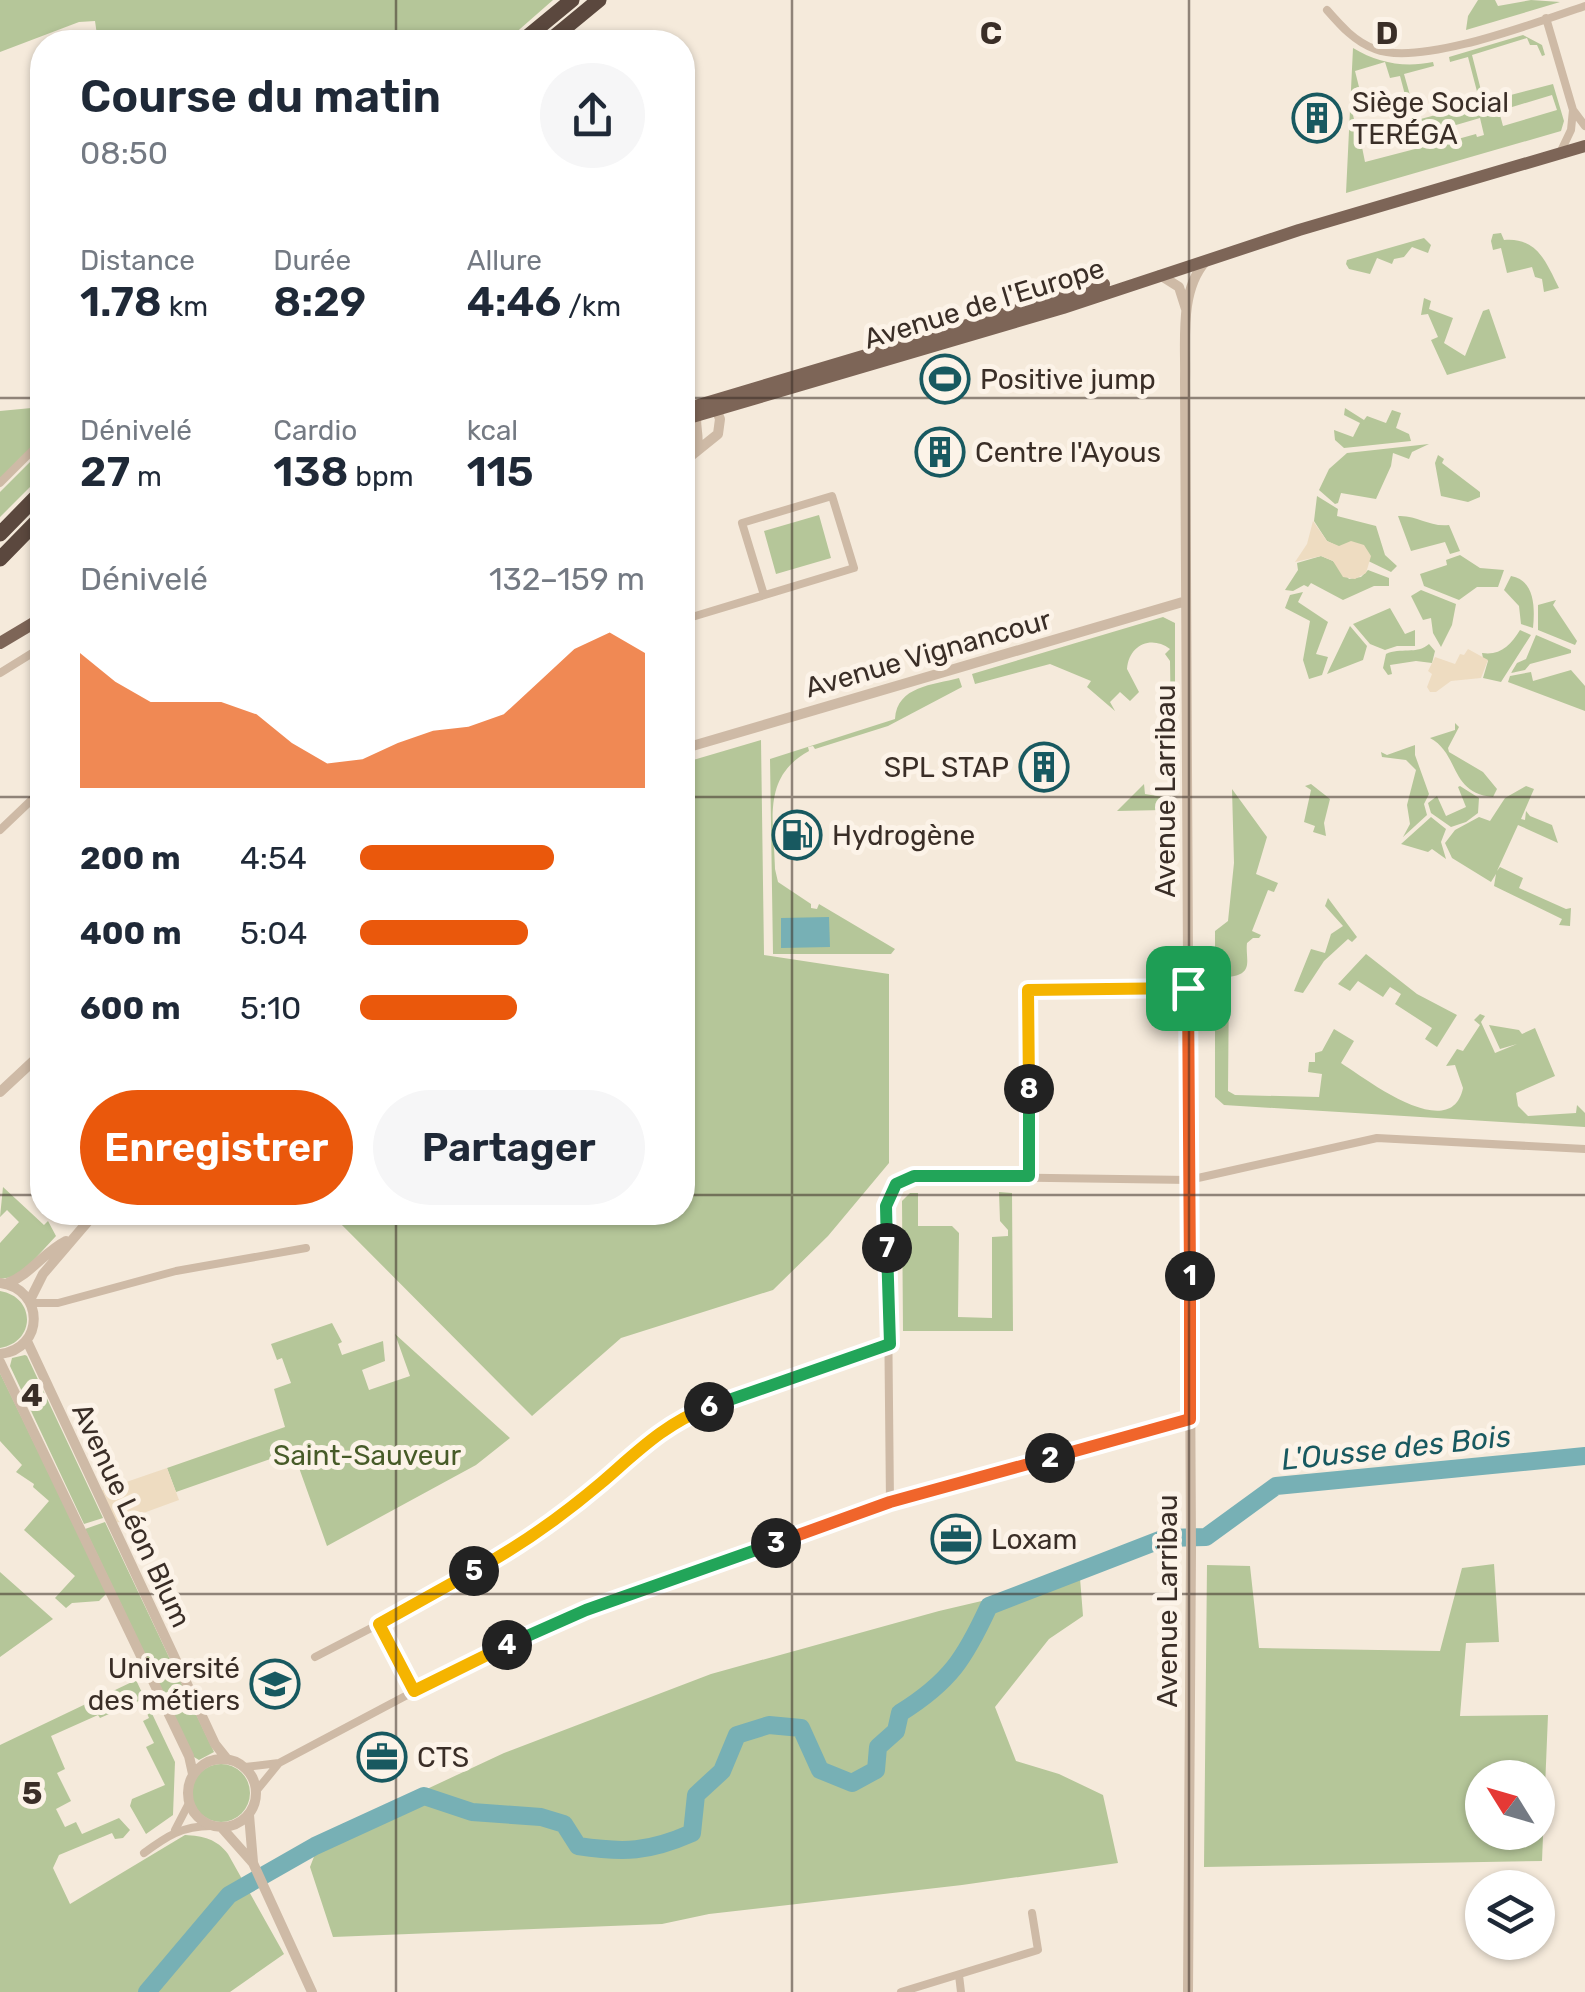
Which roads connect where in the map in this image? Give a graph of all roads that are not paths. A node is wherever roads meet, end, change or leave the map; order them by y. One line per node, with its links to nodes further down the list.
1 (572, 0): 6 (highway)
2 (600, 0): 7 (highway)
3 (1585, 6): 5 (street)
4 (1328, 10): 5 (street)
5 (1546, 18): 8 (street)
6 (536, 30)
7 (563, 30)
8 (1573, 110): 9 (street); 11 (street)
9 (1585, 126)
10 (1585, 146): 11 (main road, Avenue de l'Europe)
11 (1560, 154): 12 (main road, Avenue de l'Europe)
12 (1300, 230): 13 (main road, Avenue de l'Europe); 16 (main road, Avenue de l'Europe)
13 (1205, 261): 14 (main road, Avenue de l'Europe); 15 (street, Avenue Larribau)
14 (1160, 275): 15 (street); 16 (main road, Avenue de l'Europe)
15 (1186, 310): 25 (street, Avenue Larribau)
16 (698, 411): 17 (street); 17 (street)
17 (695, 452)
18 (30, 453): 19 (street)
19 (0, 483)
20 (30, 503): 22 (highway)
21 (30, 528): 23 (highway)
22 (0, 534)
23 (0, 559)
24 (764, 595): 24 (street); 26 (street)
25 (1186, 601): 31 (street, Avenue Vignancour); 34 (street, Avenue Larribau)
26 (695, 616)
27 (30, 625): 28 (main road)
28 (0, 643)
29 (30, 654): 30 (street)
30 (0, 673)
31 (695, 745)
32 (30, 801): 33 (street)
33 (0, 830)
34 (1188, 988): 38 (street); 39 (street, Avenue Larribau)
35 (30, 1064): 36 (street)
36 (0, 1092)
37 (1585, 1149): 39 (street)
38 (1029, 1176): 39 (street); 48 (street)
39 (1189, 1180): 51 (street, Avenue Larribau)
40 (84, 1225): 41 (street)
41 (72, 1239): 43 (street); 44 (street)
42 (306, 1248): 45 (street)
43 (4, 1283): 44 (street)
44 (31, 1302): 45 (street); 46 (street)
45 (58, 1303): 46 (street)
46 (35, 1322): 47 (street)
47 (27, 1341): 49 (street); 56 (street, Avenue Léon Blum)
48 (890, 1344): 52 (street); 53 (street)
49 (0, 1354)
50 (0, 1362): 59 (street, Avenue Léon Blum)
51 (1190, 1419): 52 (street); 72 (street, Avenue Larribau)
52 (890, 1502): 55 (street)
53 (379, 1624): 54 (street); 55 (street)
54 (315, 1657)
55 (414, 1691): 57 (street)
56 (226, 1759): 58 (street); 59 (street)
57 (278, 1763): 58 (street); 60 (street)
58 (245, 1767): 60 (street)
59 (194, 1774): 61 (street)
60 (257, 1790): 62 (street)
61 (189, 1803): 63 (street); 64 (street)
62 (249, 1815): 63 (street); 66 (street)
63 (216, 1827): 64 (street); 66 (street)
64 (174, 1832): 65 (street)
65 (144, 1853)
66 (255, 1866): 69 (street)
67 (1032, 1913): 68 (street)
68 (959, 1975): 70 (street); 71 (street)
69 (312, 1992)
70 (901, 1992)
71 (961, 1992)
72 (1188, 1992)

